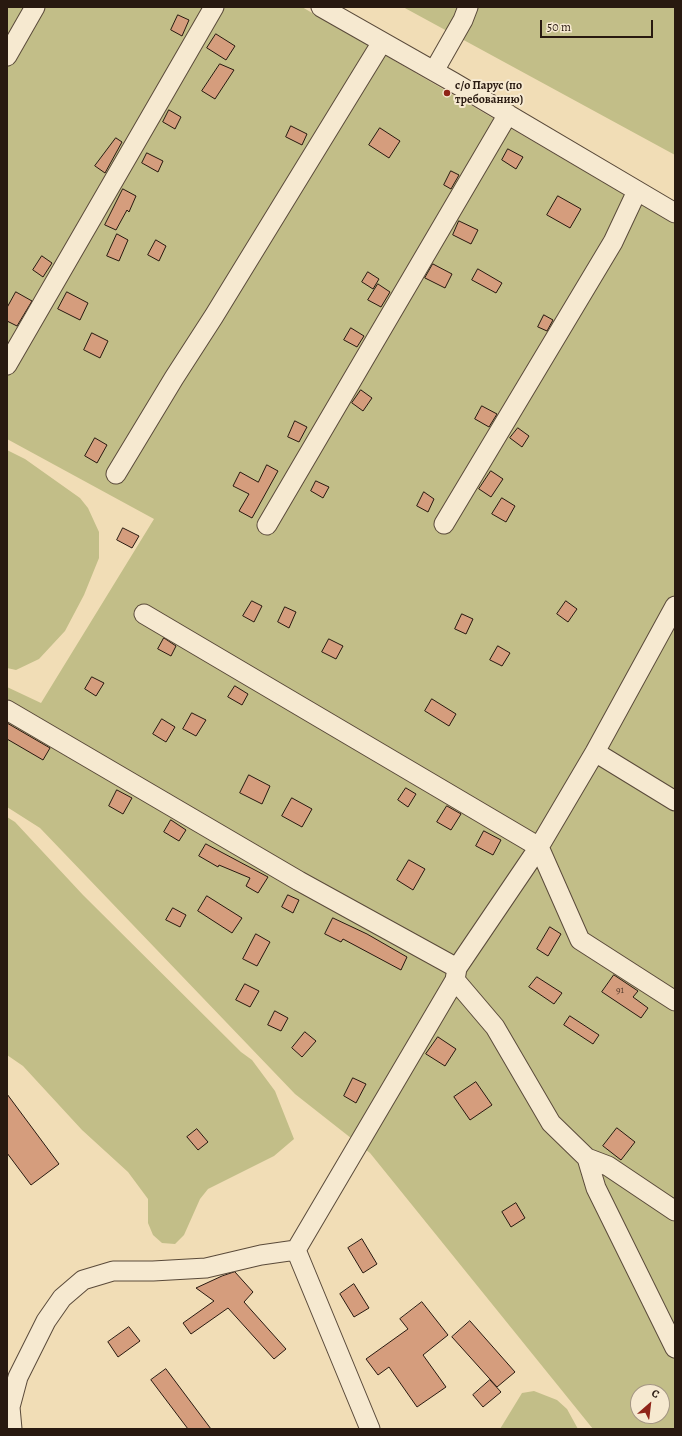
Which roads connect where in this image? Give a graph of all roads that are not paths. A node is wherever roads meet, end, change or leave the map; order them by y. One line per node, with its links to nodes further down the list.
1 (35, 7): 6 (street)
2 (214, 7): 11 (street)
3 (320, 7): 5 (street)
4 (468, 7): 7 (street)
5 (382, 42): 7 (street); 12 (street)
6 (7, 56)
7 (434, 71): 8 (street)
8 (508, 114): 9 (street); 14 (street)
9 (637, 191): 10 (street); 13 (street)
10 (675, 212)
11 (7, 365)
12 (116, 474)
13 (444, 524)
14 (266, 525)
15 (675, 606): 18 (street)
16 (144, 614): 20 (street)
17 (7, 710): 21 (street)
18 (595, 752): 19 (street); 20 (street)
19 (675, 800)
20 (539, 847): 21 (street); 22 (street)
21 (456, 974): 23 (street); 25 (street)
22 (675, 1001)
23 (587, 1158): 24 (street); 26 (street)
24 (675, 1211)
25 (296, 1250): 27 (street); 28 (street)
26 (675, 1348)
27 (12, 1429)
28 (370, 1429)

